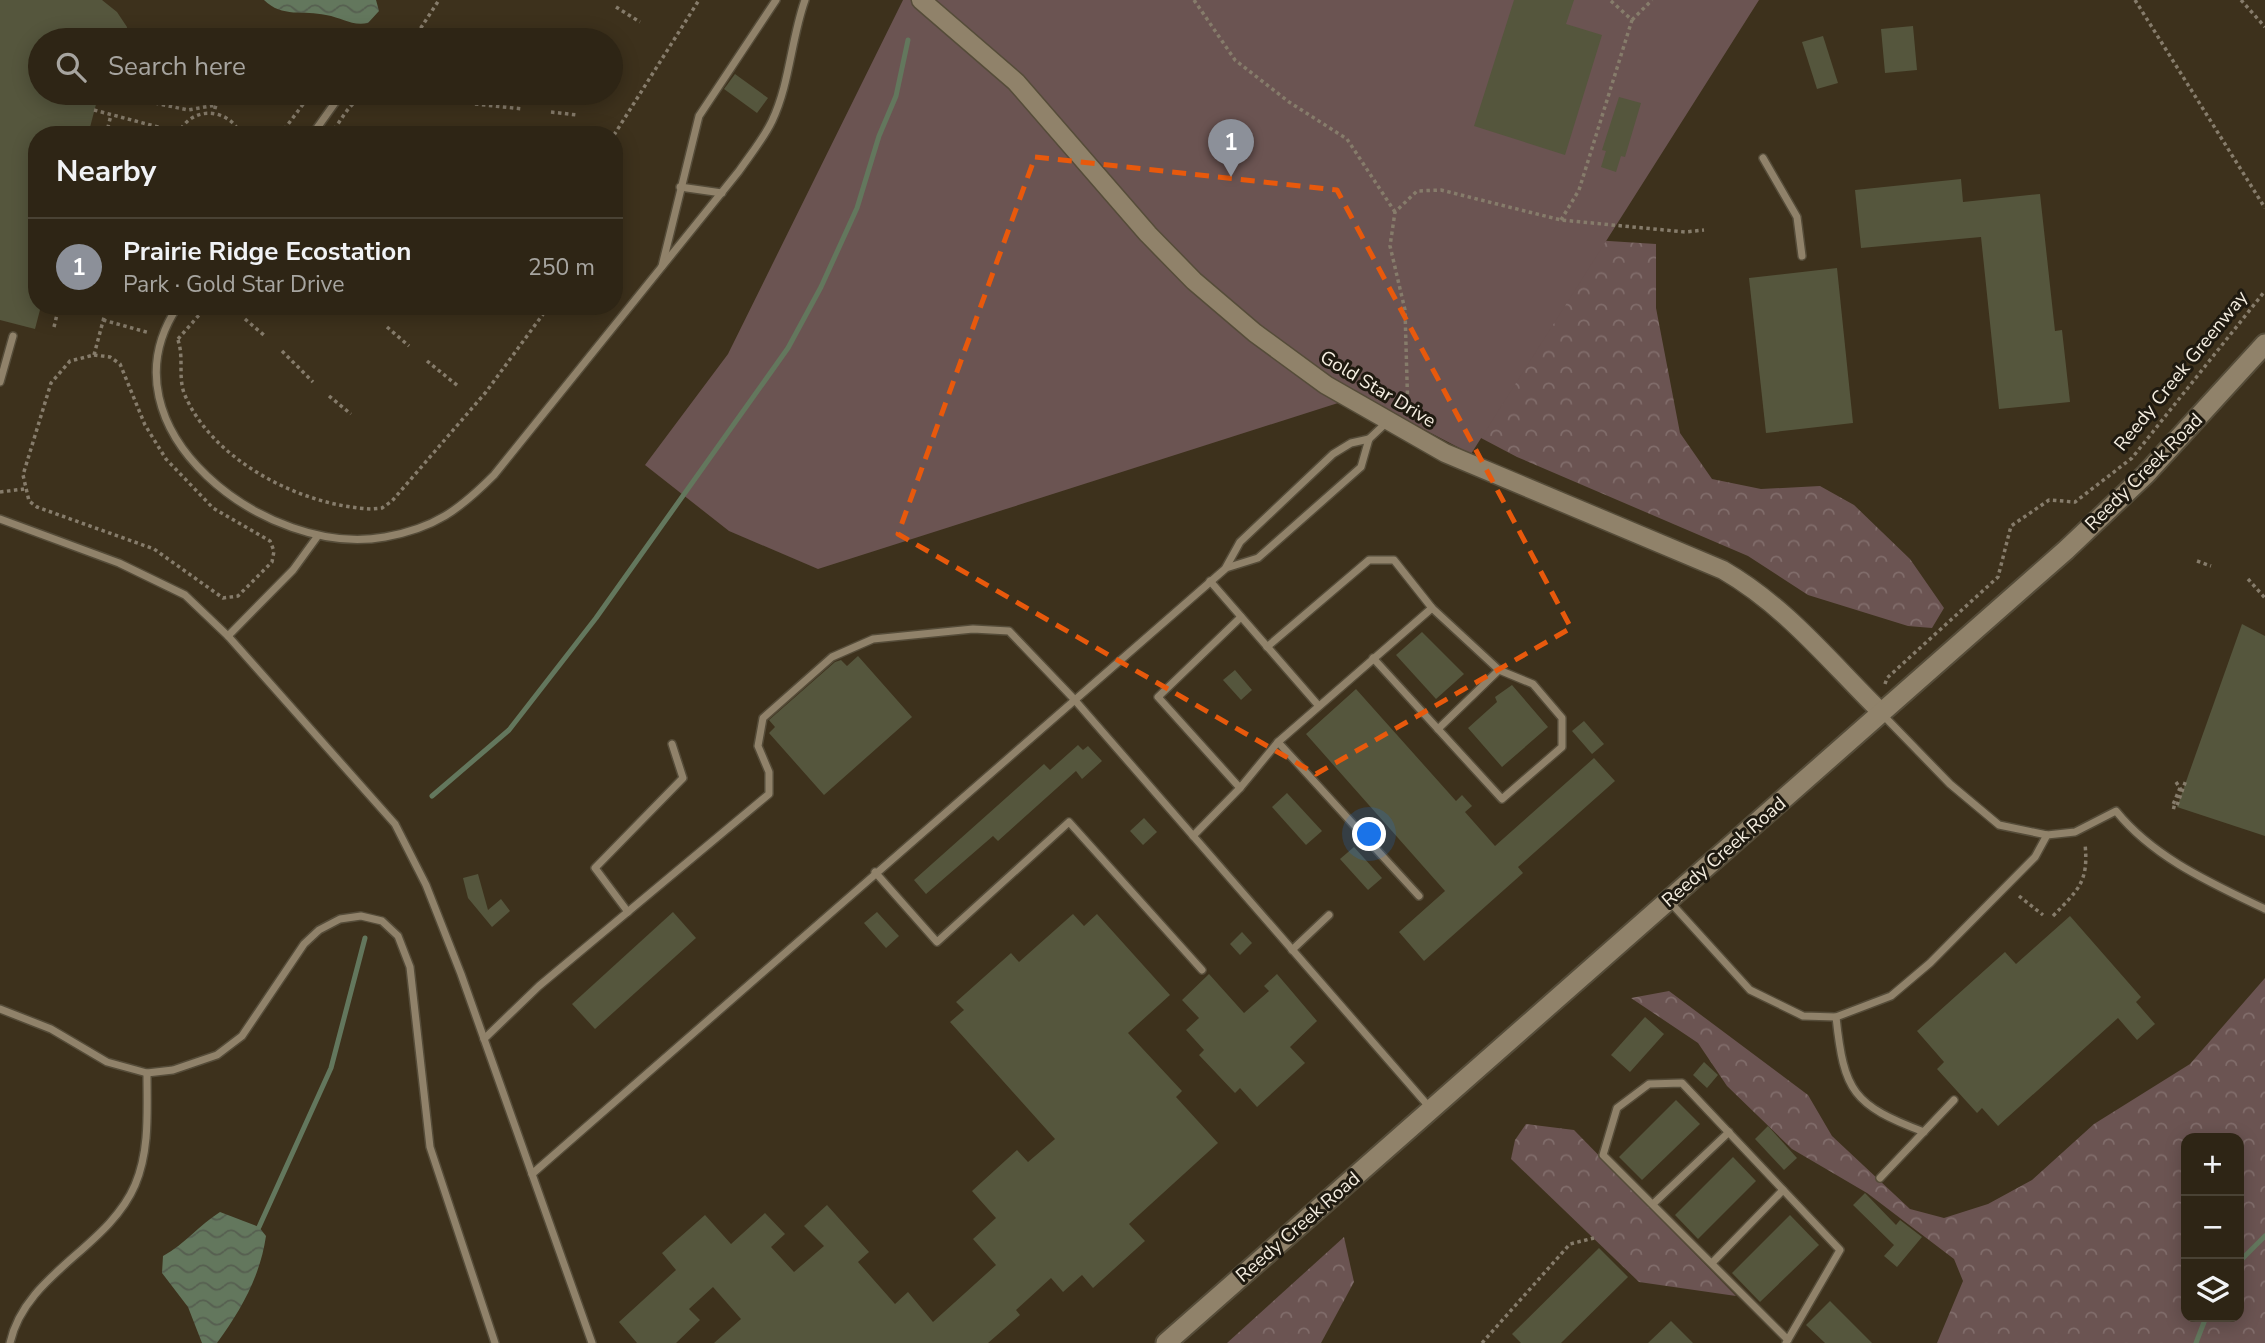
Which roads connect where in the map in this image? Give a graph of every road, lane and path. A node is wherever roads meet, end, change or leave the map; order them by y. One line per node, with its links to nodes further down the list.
1 (439, 0): 15 (path)
2 (699, 0): 36 (path)
3 (776, 0): 38 (lane)
4 (805, 0): 39 (lane)
5 (921, 0): 71 (street, Gold Star Drive)
6 (1610, 0): 12 (path)
7 (1652, 0): 12 (path)
8 (2134, 0): 40 (path)
9 (2241, 0): 14 (path)
10 (1195, 1): 41 (path)
11 (616, 7): 13 (path)
12 (1632, 20): 42 (path)
13 (640, 22)
14 (2265, 27)
15 (421, 28)
16 (164, 105): 18 (path)
17 (216, 105): 25 (path)
18 (216, 105)
19 (302, 105): 33 (path)
20 (333, 105): 34 (lane)
21 (353, 105): 35 (path)
22 (485, 105): 23 (path)
23 (523, 109)
24 (94, 110): 27 (path)
25 (214, 112): 31 (path); 32 (path)
26 (551, 112): 28 (path)
27 (111, 115): 29 (path); 30 (path)
28 (577, 115)
29 (108, 126)
30 (154, 126)
31 (184, 126)
32 (234, 126)
33 (287, 126)
34 (318, 126)
35 (338, 126)
36 (620, 126)
37 (1763, 158): 44 (lane)
38 (680, 187): 39 (lane); 45 (lane)
39 (722, 193): 45 (lane)
40 (2265, 208)
41 (1395, 212): 42 (path); 72 (path)
42 (1561, 220): 43 (path)
43 (1704, 230)
44 (1802, 256)
45 (662, 268): 77 (lane)
46 (2265, 291): 92 (path, Reedy Creek Greenway)
47 (57, 315): 54 (path)
48 (104, 315): 53 (path)
49 (173, 315): 77 (lane)
50 (199, 315): 60 (path)
51 (542, 315): 60 (path)
52 (245, 319): 58 (path)
53 (103, 320): 56 (path); 64 (path)
54 (54, 327)
55 (387, 327): 62 (path)
56 (150, 333)
57 (13, 336): 66 (lane)
58 (265, 336)
59 (171, 339): 60 (path)
60 (178, 340)
61 (2265, 344): 95 (main road, Reedy Creek Road)
62 (409, 346)
63 (282, 351): 67 (path)
64 (94, 355): 74 (path); 83 (path)
65 (427, 360): 68 (path)
66 (0, 382)
67 (313, 382)
68 (458, 386)
69 (330, 396): 70 (path)
70 (351, 414)
71 (1387, 422): 72 (street, Gold Star Drive); 73 (lane)
72 (1407, 434): 95 (street, Gold Star Drive)
73 (1369, 439): 80 (lane); 80 (lane)
74 (24, 489): 75 (path); 83 (path)
75 (0, 492)
76 (0, 519): 88 (lane)
77 (317, 537): 88 (lane)
78 (2197, 561): 79 (path)
79 (2211, 566)
80 (1225, 569): 82 (lane)
81 (2248, 579): 84 (path)
82 (1210, 581): 87 (lane); 93 (lane)
83 (238, 596): 85 (path)
84 (2265, 598)
85 (240, 606)
86 (1432, 608): 89 (lane); 90 (lane); 91 (lane)
87 (1241, 617): 89 (lane); 100 (lane)
88 (228, 636): 117 (lane)
89 (1267, 647): 94 (lane)
90 (1373, 658): 94 (lane); 96 (lane)
91 (1499, 670): 96 (lane); 96 (lane)
92 (1885, 684)
93 (1073, 698): 102 (lane); 104 (lane); 109 (lane)
94 (1318, 705): 97 (lane)
95 (1882, 713): 101 (lane); 107 (main road, Reedy Creek Road)
96 (1438, 729)
97 (1278, 742): 100 (lane); 105 (lane)
98 (673, 744): 109 (lane)
99 (2177, 780): 99 (path)
100 (1240, 788): 102 (lane)
101 (2047, 835): 108 (lane); 116 (lane)
102 (1192, 836): 113 (lane)
103 (2085, 844): 112 (path)
104 (875, 872): 114 (lane); 123 (lane)
105 (1419, 895)
106 (2019, 896): 111 (path)
107 (1669, 901): 116 (lane); 120 (main road, Reedy Creek Road)
108 (2265, 909)
109 (628, 912): 117 (lane)
110 (1329, 915): 113 (lane)
111 (2043, 915)
112 (2053, 916)
113 (1292, 950): 120 (lane)
114 (1202, 970)
115 (0, 1009): 118 (lane)
116 (1836, 1017): 122 (lane)
117 (484, 1039): 123 (lane)
118 (147, 1073): 130 (lane); 131 (lane)
119 (1954, 1100): 122 (lane)
120 (1431, 1110): 133 (main road, Reedy Creek Road)
121 (1728, 1132): 125 (lane); 126 (lane); 126 (lane)
122 (1924, 1132): 124 (lane)
123 (532, 1174): 132 (lane)
124 (1880, 1178)
125 (1783, 1189): 128 (lane); 129 (lane)
126 (1653, 1204): 128 (lane)
127 (1594, 1238): 134 (path)
128 (1712, 1263): 129 (lane)
129 (1787, 1341)
130 (10, 1343)
131 (495, 1343)
132 (592, 1343)
133 (1166, 1343)
134 (1482, 1343)

